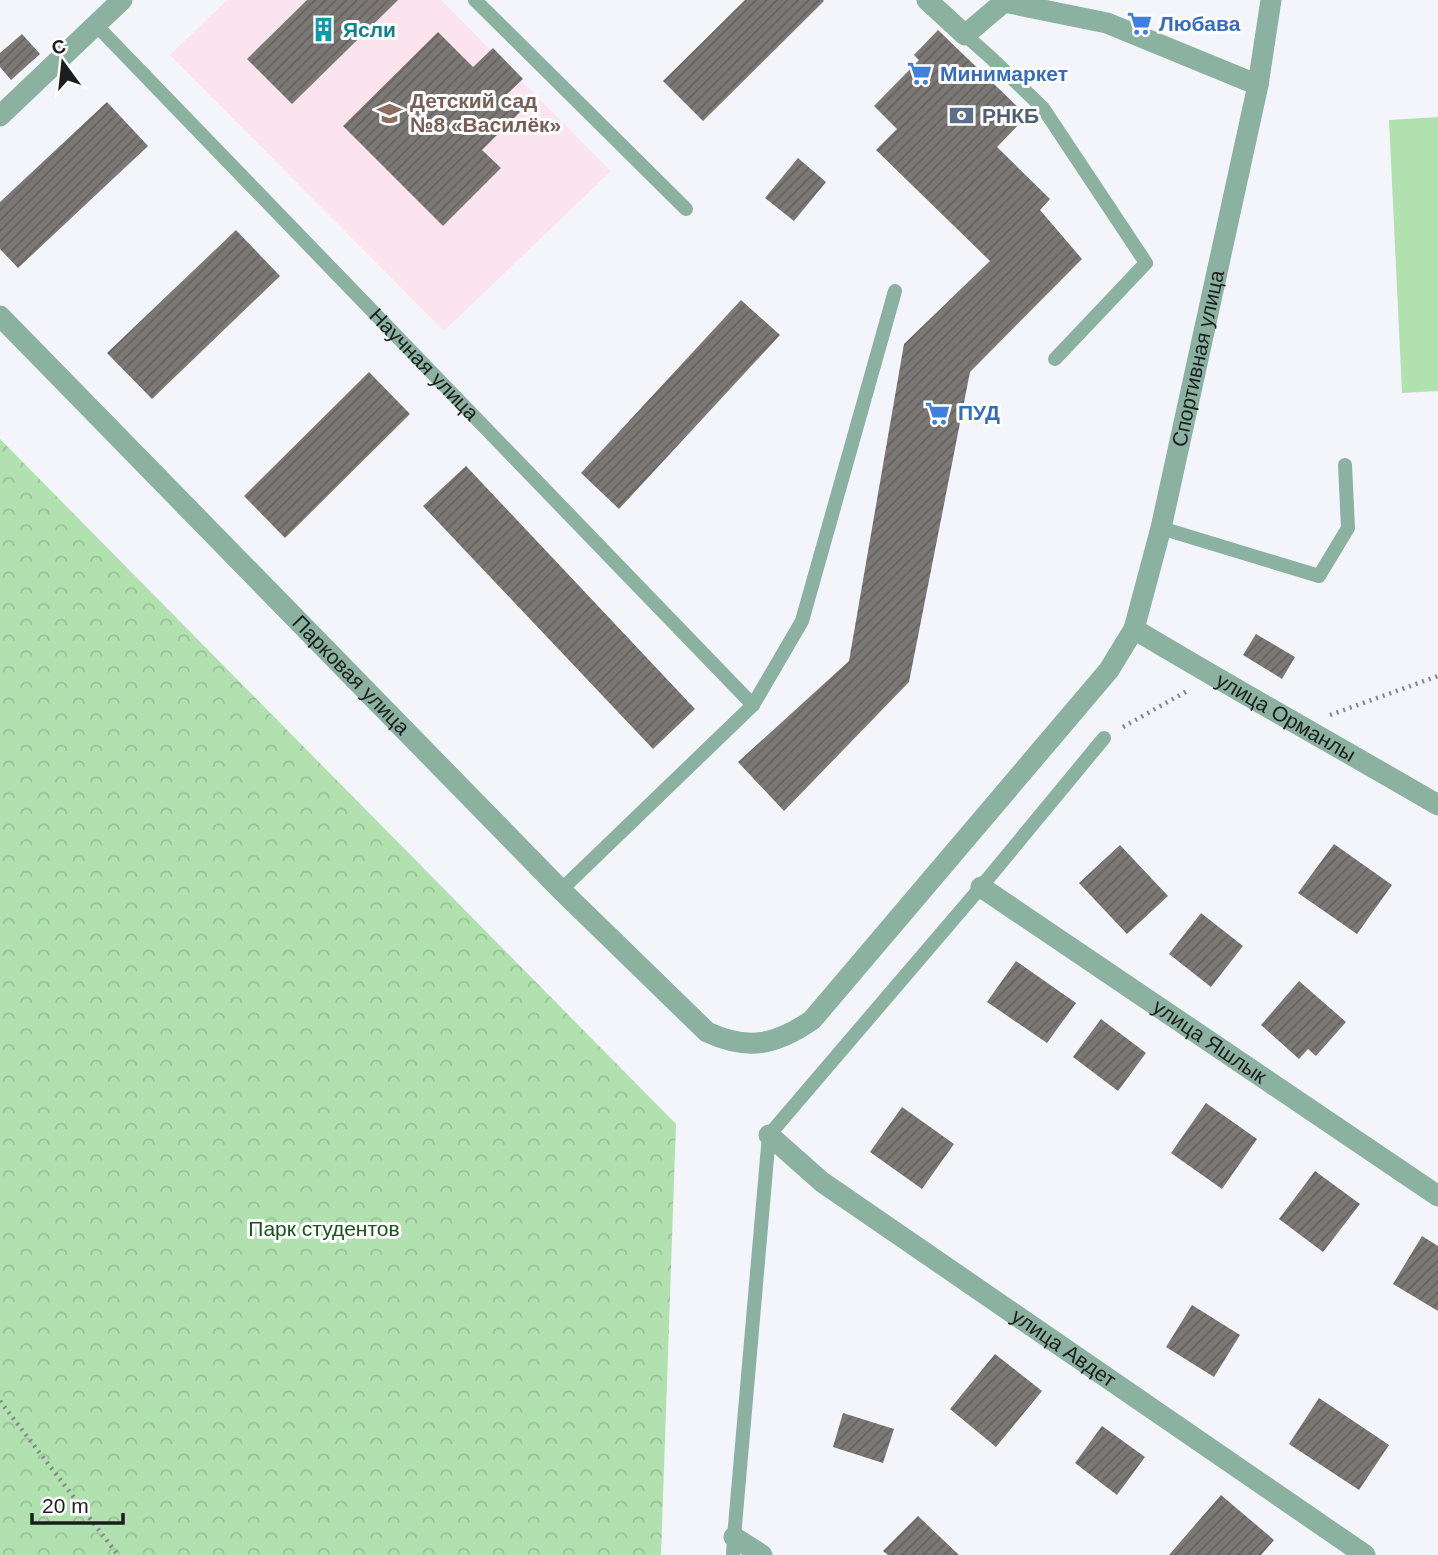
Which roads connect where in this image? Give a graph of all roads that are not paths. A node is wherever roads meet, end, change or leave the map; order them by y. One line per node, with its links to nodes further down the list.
1 (122, 0): 5 (street)
2 (475, 0): 9 (lane)
3 (927, 0): 6 (street)
4 (1271, 0): 7 (street, Спортивная улица)
5 (96, 25): 8 (street); 16 (lane, Научная улица)
6 (965, 35): 7 (street); 12 (lane)
7 (1258, 85): 14 (street, Спортивная улица)
8 (0, 116)
9 (686, 209)
10 (895, 291): 16 (lane)
11 (0, 316): 20 (street, Парковая улица)
12 (1055, 359)
13 (1345, 465): 14 (lane)
14 (1161, 528): 15 (street, Спортивная улица)
15 (1134, 629): 18 (street, улица Орманлы); 21 (street, Спортивная улица)
16 (753, 705): 20 (lane)
17 (1104, 738): 19 (lane)
18 (1438, 805)
19 (981, 887): 22 (lane); 23 (street, улица Яшлык)
20 (561, 890): 21 (street, Парковая улица)
21 (707, 1032)
22 (769, 1135): 24 (lane); 26 (street, улица Авдет)
23 (1438, 1196)
24 (734, 1546): 25 (street)
25 (762, 1555)
26 (1365, 1555)

